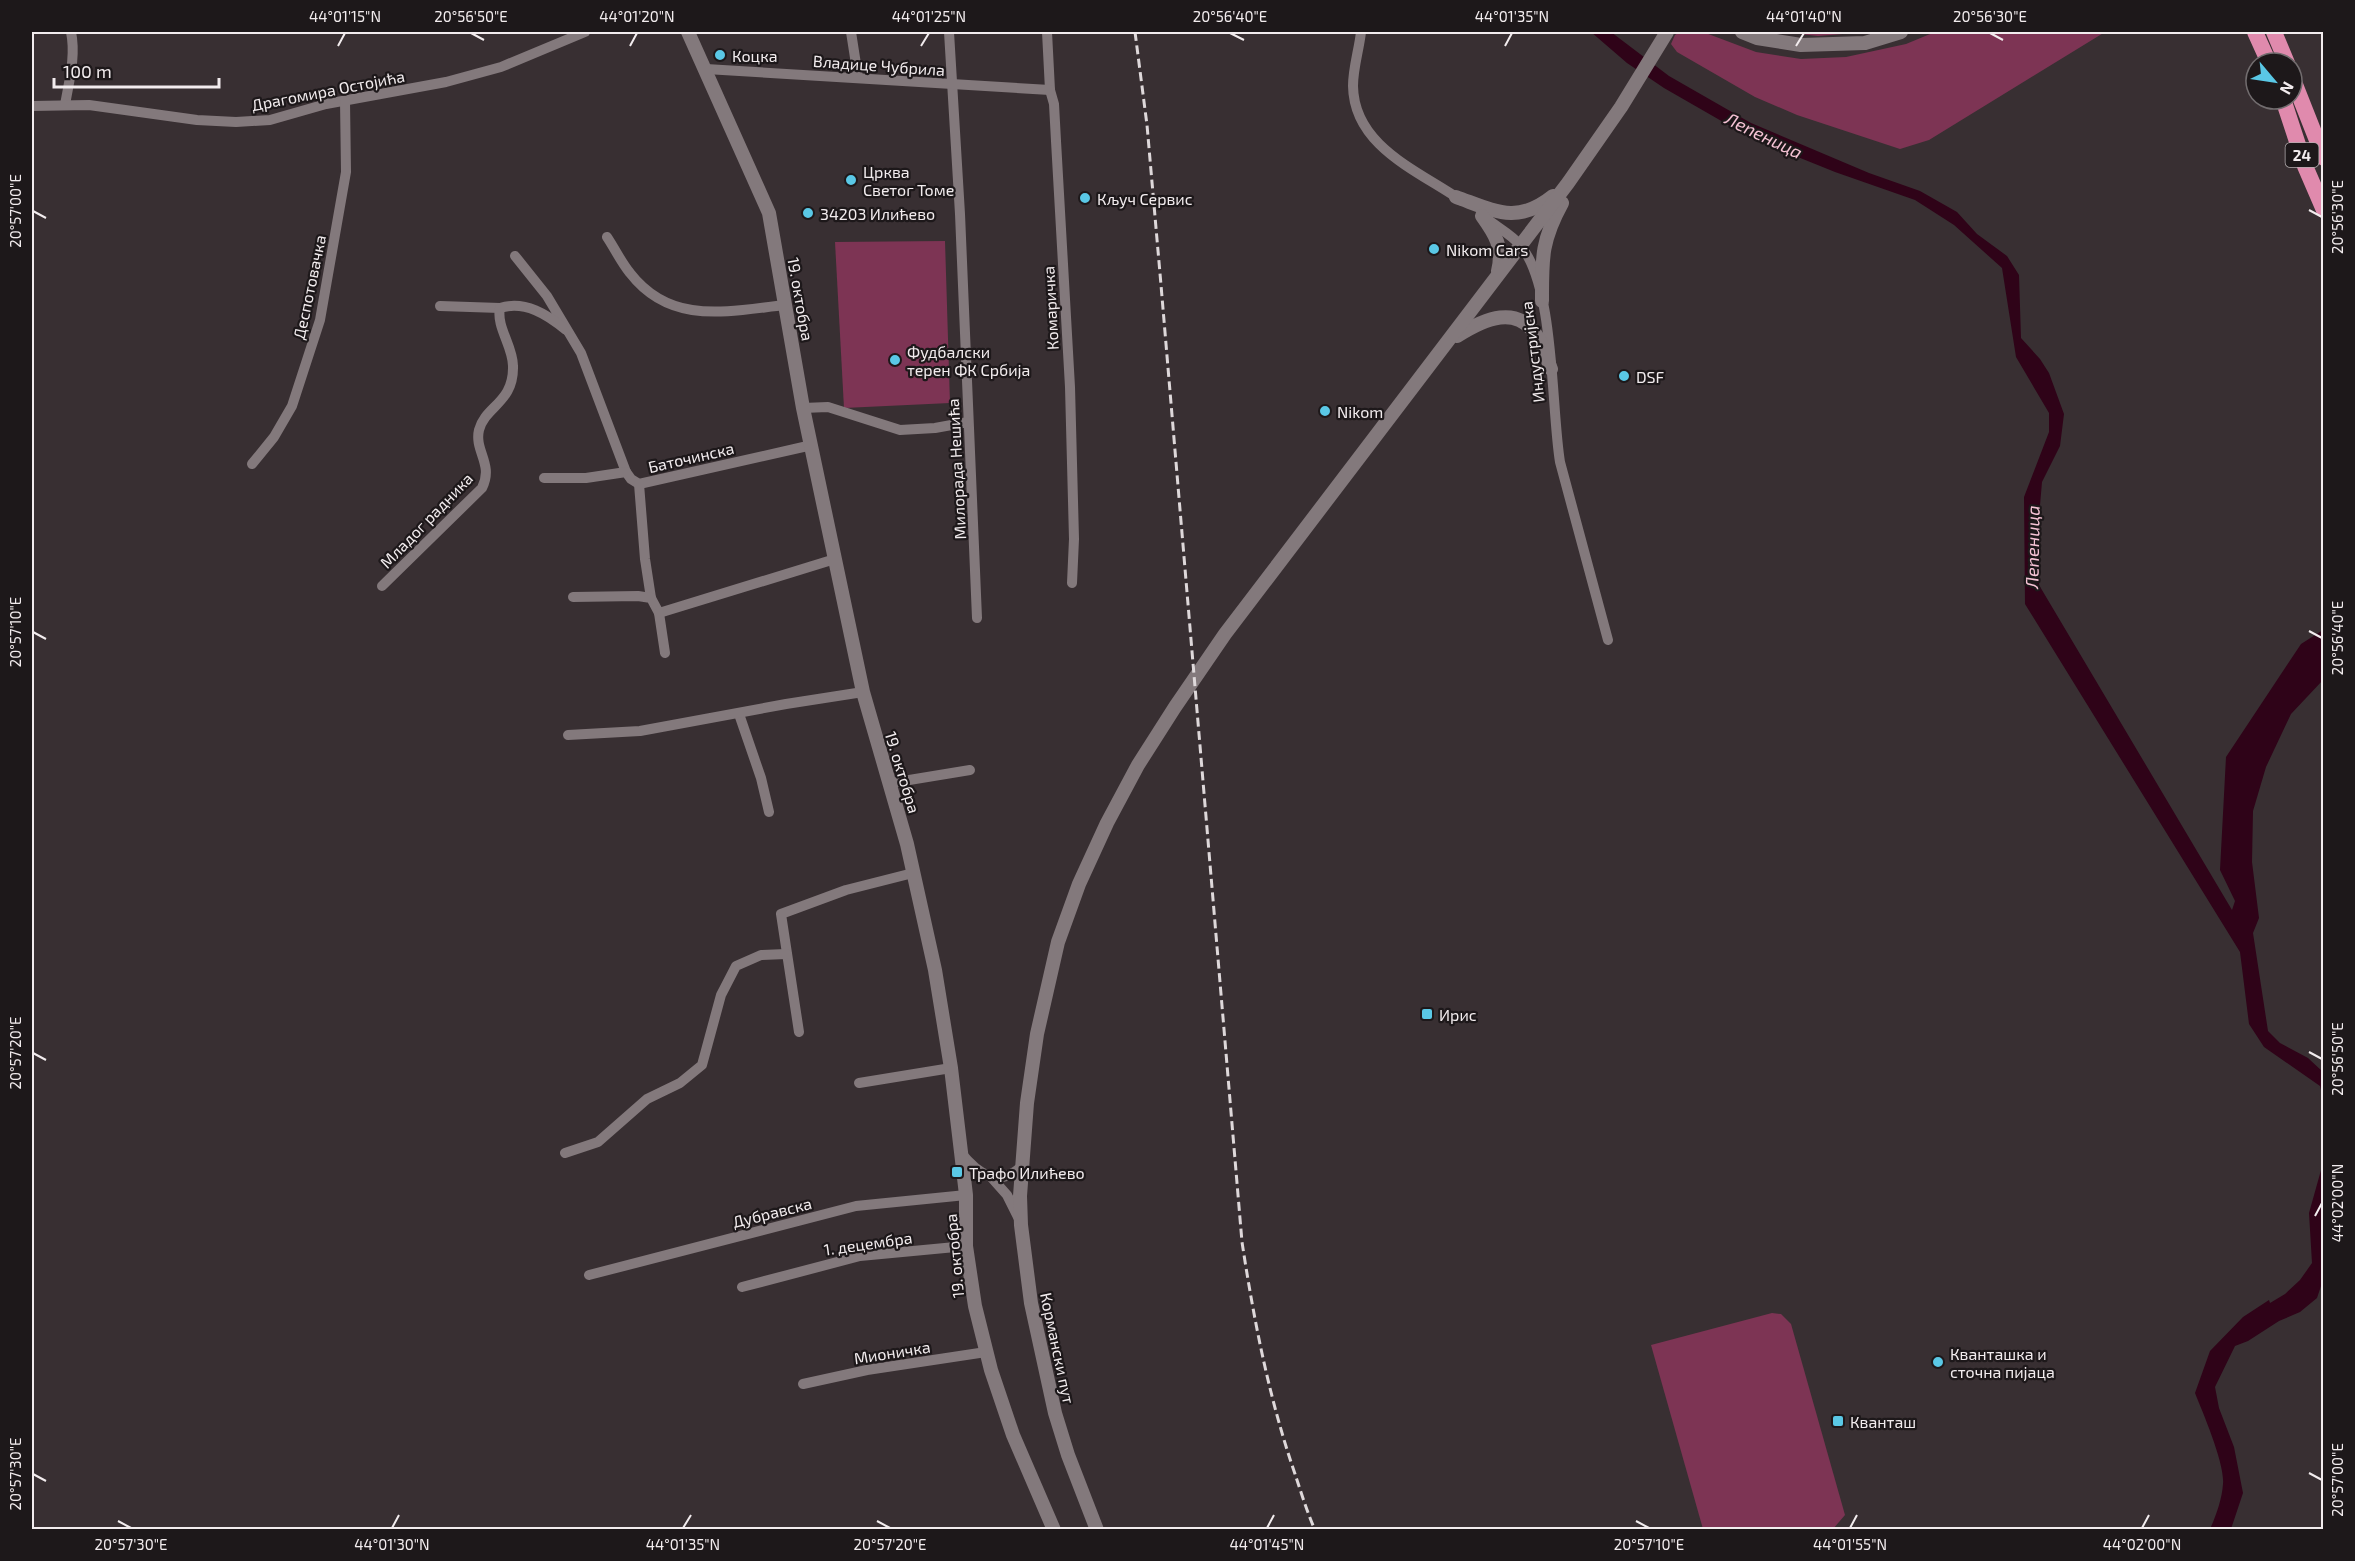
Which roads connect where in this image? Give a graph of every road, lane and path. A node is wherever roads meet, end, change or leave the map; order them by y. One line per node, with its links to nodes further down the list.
1 (71, 32): 20 (street)
2 (585, 32): 19 (street, Драгомира Остојића)
3 (688, 32): 15 (street, 19. октобра)
4 (851, 32): 16 (street)
5 (949, 32): 17 (street, Милорада Нешића)
6 (1047, 32): 18 (street, Комаричка)
7 (1361, 32): 27 (street, Индустријска)
8 (1742, 32): 9 (street)
9 (1901, 32)
10 (2274, 32): 14 (highway)
11 (2255, 35): 13 (highway)
12 (1664, 37): 24 (street)
13 (2263, 51)
14 (2282, 51)
15 (706, 69): 16 (street, Владице Чубрила); 36 (street, 19. октобра)
16 (858, 77): 17 (street, Владице Чубрила)
17 (954, 85): 18 (street, Владице Чубрила); 42 (street, Милорада Нешића)
18 (1050, 90): 49 (street, Комаричка)
19 (345, 101): 20 (street, Драгомира Остојића); 44 (street, Деспотовачка)
20 (65, 105): 21 (street, Драгомира Остојића)
21 (32, 106)
22 (2304, 107): 25 (highway, 24)
23 (2287, 111): 28 (highway, 24)
24 (1595, 146): 26 (street); 34 (street)
25 (2324, 158)
26 (1568, 183): 27 (street); 31 (street, Кормански пут)
27 (1456, 197): 29 (street, Индустријска)
28 (2324, 210)
29 (1482, 216): 31 (street, Индустријска); 33 (street)
30 (607, 237): 36 (street)
31 (1520, 245): 33 (street, Кормански пут); 34 (street, Индустријска)
32 (515, 256): 38 (street)
33 (1496, 277): 39 (street, Кормански пут)
34 (1542, 301): 40 (street, Индустријска)
35 (440, 306): 37 (street)
36 (785, 306): 41 (street, 19. октобра)
37 (500, 308): 38 (street); 50 (street, Младог радника)
38 (566, 330): 45 (street)
39 (1450, 340): 40 (street); 70 (street, Кормански пут)
40 (1551, 369): 55 (street, Индустријска)
41 (803, 408): 42 (street); 43 (street, 19. октобра)
42 (968, 422): 54 (street, Милорада Нешића)
43 (812, 445): 47 (street, Баточинска); 48 (street, 19. октобра)
44 (252, 464)
45 (626, 472): 46 (street, Баточинска); 47 (street, Баточинска)
46 (544, 478)
47 (639, 484): 52 (street)
48 (835, 559): 53 (street); 57 (street, 19. октобра)
49 (1072, 584)
50 (382, 586)
51 (573, 597): 52 (street)
52 (651, 598): 53 (street)
53 (659, 613): 56 (street)
54 (977, 618)
55 (1608, 640)
56 (665, 653)
57 (863, 692): 58 (street); 61 (street, 19. октобра)
58 (739, 714): 59 (street); 62 (street)
59 (568, 735)
60 (969, 770): 61 (street)
61 (891, 783): 63 (street, 19. октобра)
62 (769, 812)
63 (913, 873): 64 (street); 66 (street, 19. октобра)
64 (786, 954): 65 (street); 69 (street)
65 (799, 1032)
66 (951, 1068): 67 (street); 68 (street, 19. октобра)
67 (859, 1083)
68 (961, 1152): 71 (street); 73 (street, 19. октобра)
69 (565, 1153)
70 (1022, 1167): 72 (street); 74 (street, Кормански пут)
71 (979, 1172): 72 (street); 73 (street)
72 (992, 1177): 74 (street)
73 (965, 1189): 75 (street, 19. октобра); 76 (street, Дубравска)
74 (1021, 1225): 81 (street, Кормански пут)
75 (966, 1246): 77 (street, 1. децембра); 78 (street, 19. октобра)
76 (589, 1275)
77 (742, 1287)
78 (986, 1352): 79 (street, Мионичка); 80 (street, 19. октобра)
79 (803, 1384)
80 (1054, 1530)
81 (1096, 1530)

